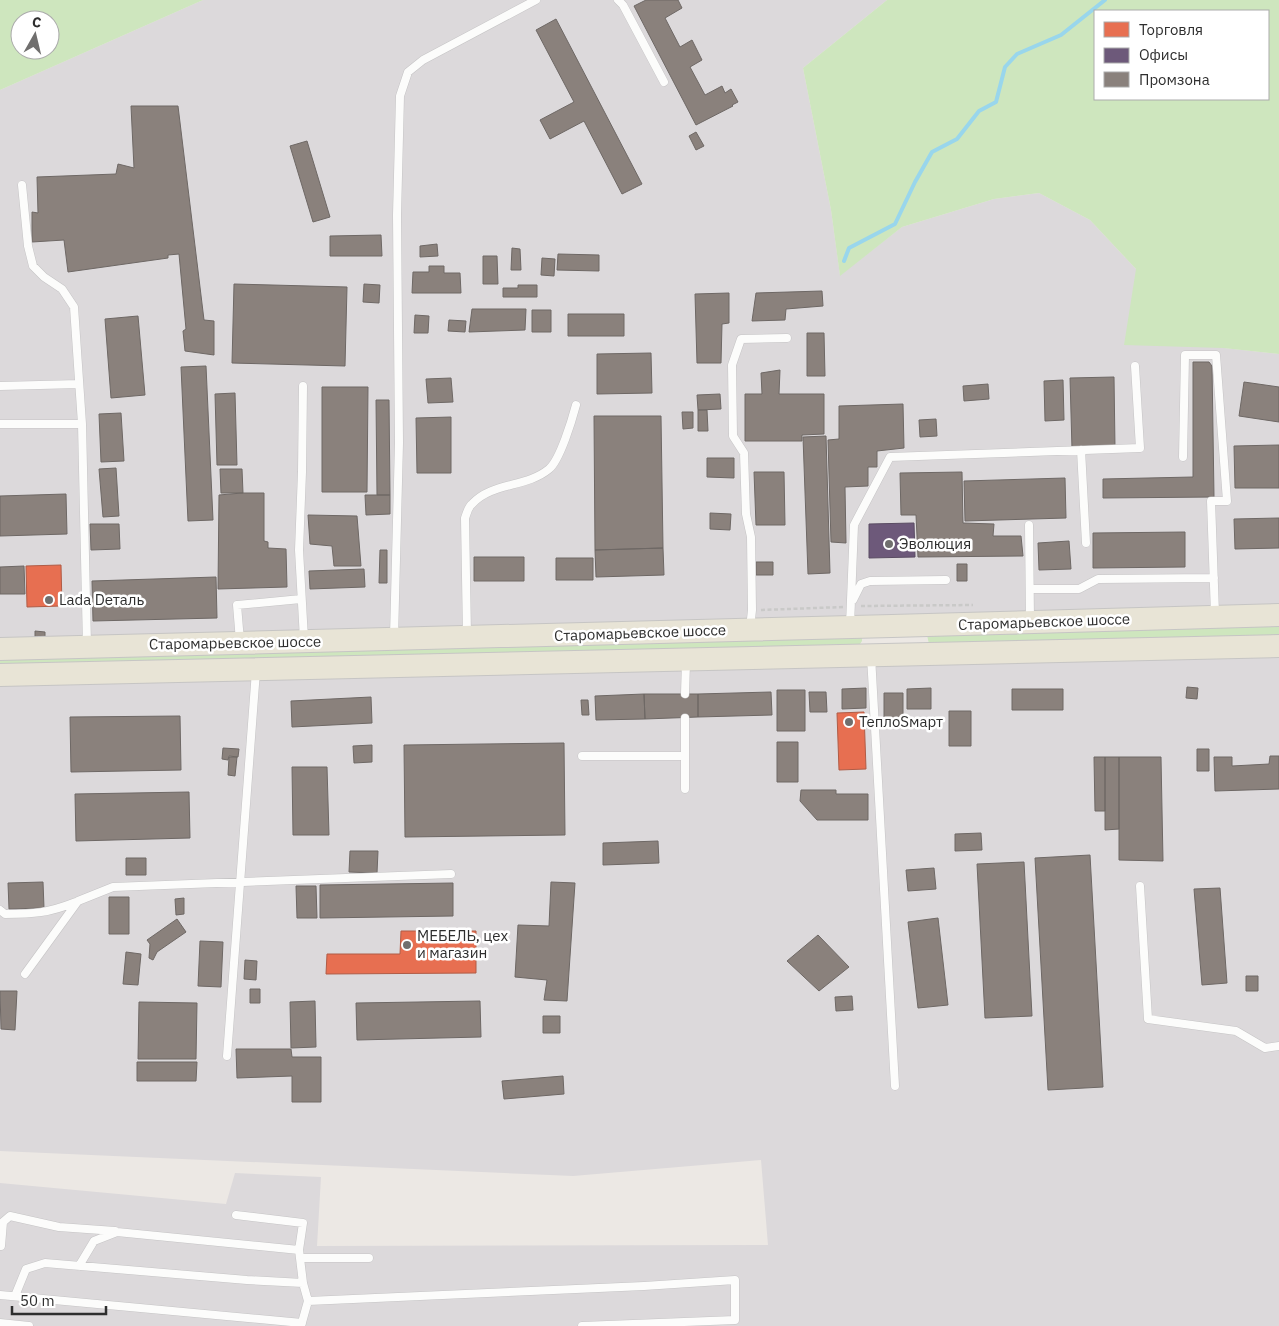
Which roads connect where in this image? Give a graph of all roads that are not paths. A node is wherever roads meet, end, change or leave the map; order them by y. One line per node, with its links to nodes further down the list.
1 (536, 0): 28 (lane)
2 (618, 0): 3 (lane)
3 (664, 82)
4 (22, 185): 7 (lane)
5 (787, 338): 26 (lane)
6 (1135, 366): 13 (lane)
7 (79, 384): 8 (lane); 12 (lane)
8 (0, 386)
9 (303, 386): 20 (lane)
10 (576, 405): 27 (lane)
11 (0, 424): 12 (lane)
12 (82, 424): 32 (lane)
13 (1081, 450): 16 (lane); 22 (lane)
14 (1183, 457): 17 (lane)
15 (1029, 524): 19 (lane)
16 (1086, 543)
17 (1214, 578): 19 (lane); 23 (lane)
18 (946, 580): 22 (lane)
19 (1030, 589): 24 (lane)
20 (301, 599): 29 (lane); 30 (lane)
21 (1279, 615): 23 (main road, Старомарьевское шоссе)
22 (850, 616): 25 (main road, Старомарьевское шоссе); 26 (main road, Старомарьевское шоссе)
23 (1216, 617): 24 (main road, Старомарьевское шоссе)
24 (1030, 622): 25 (main road, Старомарьевское шоссе)
25 (892, 626): 34 (main road)
26 (750, 630): 27 (main road, Старомарьевское шоссе)
27 (467, 637): 28 (main road, Старомарьевское шоссе)
28 (394, 639): 29 (main road, Старомарьевское шоссе)
29 (304, 641): 30 (main road, Старомарьевское шоссе)
30 (240, 643): 32 (main road, Старомарьевское шоссе)
31 (1279, 646): 34 (main road, Старомарьевское шоссе)
32 (88, 647): 33 (main road, Старомарьевское шоссе)
33 (0, 649)
34 (894, 653): 35 (main road, Старомарьевское шоссе)
35 (870, 654): 36 (main road, Старомарьевское шоссе); 52 (lane)
36 (686, 660): 37 (main road, Старомарьевское шоссе); 39 (lane)
37 (256, 669): 38 (main road, Старомарьевское шоссе); 45 (lane)
38 (0, 675)
39 (685, 694)
40 (685, 718): 42 (lane)
41 (582, 756): 42 (lane)
42 (685, 756): 43 (lane)
43 (685, 789)
44 (451, 874): 45 (lane)
45 (241, 883): 47 (lane); 51 (lane)
46 (1140, 886): 50 (lane)
47 (78, 901): 48 (lane); 49 (lane)
48 (2, 912)
49 (24, 974)
50 (1279, 1046)
51 (227, 1056)
52 (895, 1086)
53 (236, 1215): 56 (lane)
54 (117, 1232): 55 (lane); 56 (lane); 58 (lane)
55 (1, 1246)
56 (300, 1254): 57 (lane); 59 (lane)
57 (369, 1258)
58 (79, 1266): 59 (lane); 61 (lane)
59 (303, 1283): 62 (lane)
60 (0, 1295): 61 (lane)
61 (15, 1296): 64 (lane)
62 (308, 1301): 64 (lane); 66 (lane)
63 (0, 1323): 65 (lane)
64 (302, 1325)
65 (29, 1326)
66 (582, 1326)

